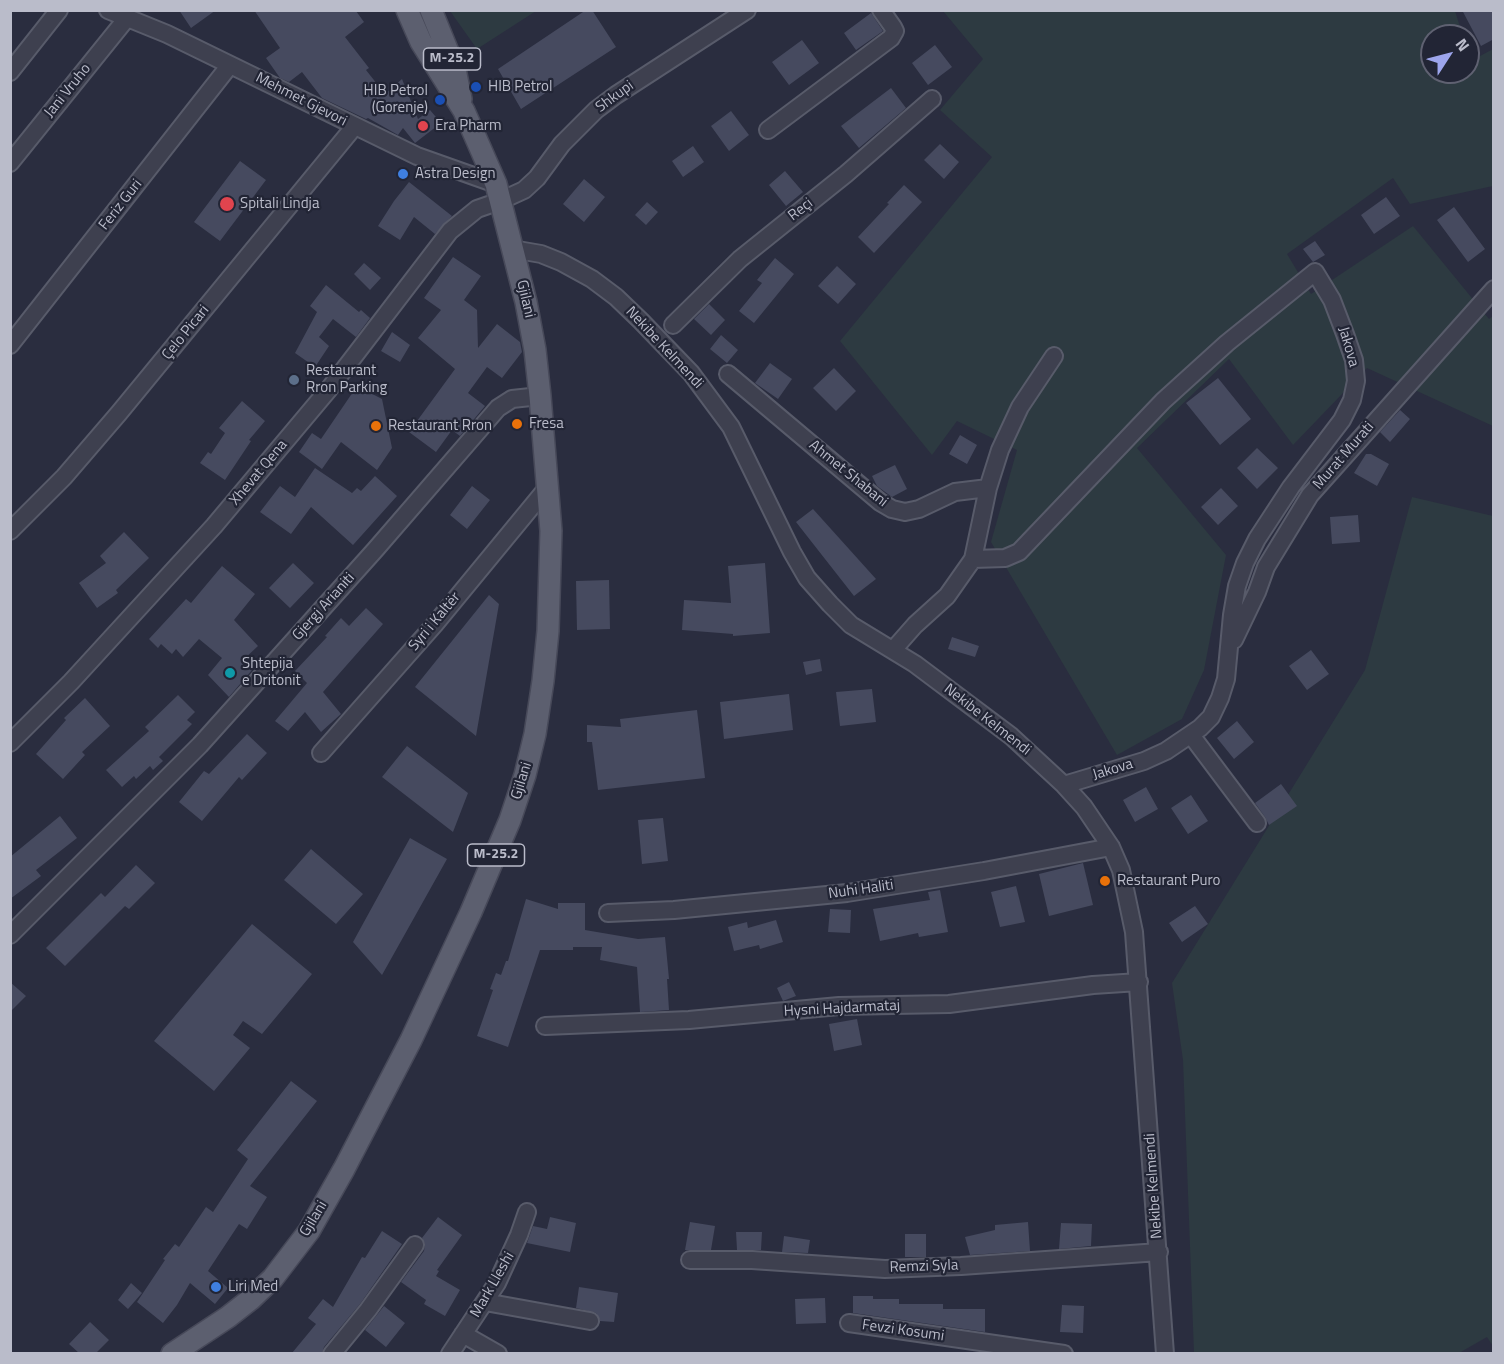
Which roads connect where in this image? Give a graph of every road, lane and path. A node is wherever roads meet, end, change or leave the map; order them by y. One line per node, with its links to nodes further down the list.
1 (59, 10): 9 (street)
2 (108, 10): 7 (street, Mehmet Gjevori)
3 (407, 10): 11 (main road, Gjilani / M-25.2)
4 (431, 10): 11 (main road, Gjilani / M-25.2)
5 (747, 10): 15 (street, Shkupi)
6 (881, 10): 13 (street)
7 (127, 18): 8 (street, Mehmet Gjevori); 14 (street, Jani Vruho)
8 (230, 65): 12 (street, Mehmet Gjevori); 19 (street, Feriz Guri)
9 (10, 72)
10 (932, 99): 18 (street, Reçi)
11 (464, 111): 15 (main road, Gjilani)
12 (354, 127): 15 (street, Mehmet Gjevori); 25 (street, Çelo Picari)
13 (768, 130)
14 (10, 164)
15 (498, 193): 16 (main road, Gjilani); 30 (street, Xhevat Qena)
16 (512, 249): 22 (main road, Gjilani / M-25.2); 28 (street, Nekibe Kelmendi)
17 (1494, 289): 27 (street, Murat Murati)
18 (673, 325)
19 (10, 345)
20 (1054, 356): 24 (street)
21 (728, 374): 24 (street, Ahmet Shabani)
22 (540, 396): 23 (main road, Gjilani / M-25.2); 36 (street, Gjergj Arianiti)
23 (547, 488): 31 (street, Syri i Kaltër); 47 (main road, Gjilani / M-25.2)
24 (988, 488): 26 (street)
25 (10, 531)
26 (973, 558): 27 (street, Jakova); 28 (street)
27 (1230, 647): 29 (street, Jakova)
28 (892, 650): 32 (street, Nekibe Kelmendi)
29 (1191, 735): 32 (street, Jakova); 33 (street)
30 (10, 743)
31 (321, 753)
32 (1064, 785): 34 (street, Nekibe Kelmendi)
33 (1257, 823)
34 (1111, 847): 35 (street, Nuhi Haliti); 37 (street, Nekibe Kelmendi)
35 (608, 913)
36 (10, 935)
37 (1139, 982): 38 (street, Hysni Hajdarmataj); 41 (street, Nekibe Kelmendi)
38 (545, 1026)
39 (527, 1212): 43 (street, Mark Lleshi)
40 (415, 1245): 48 (street)
41 (1159, 1252): 42 (street, Remzi Syla); 53 (street, Nekibe Kelmendi)
42 (690, 1260)
43 (485, 1302): 44 (street); 46 (street, Mark Lleshi)
44 (590, 1321)
45 (849, 1323): 51 (street, Fevzi Kosumi)
46 (463, 1334): 49 (street, Mark Lleshi); 50 (street)
47 (172, 1353)
48 (332, 1353)
49 (450, 1353)
50 (498, 1353)
51 (1064, 1353)
52 (1158, 1353): 53 (street)
53 (1165, 1353)

